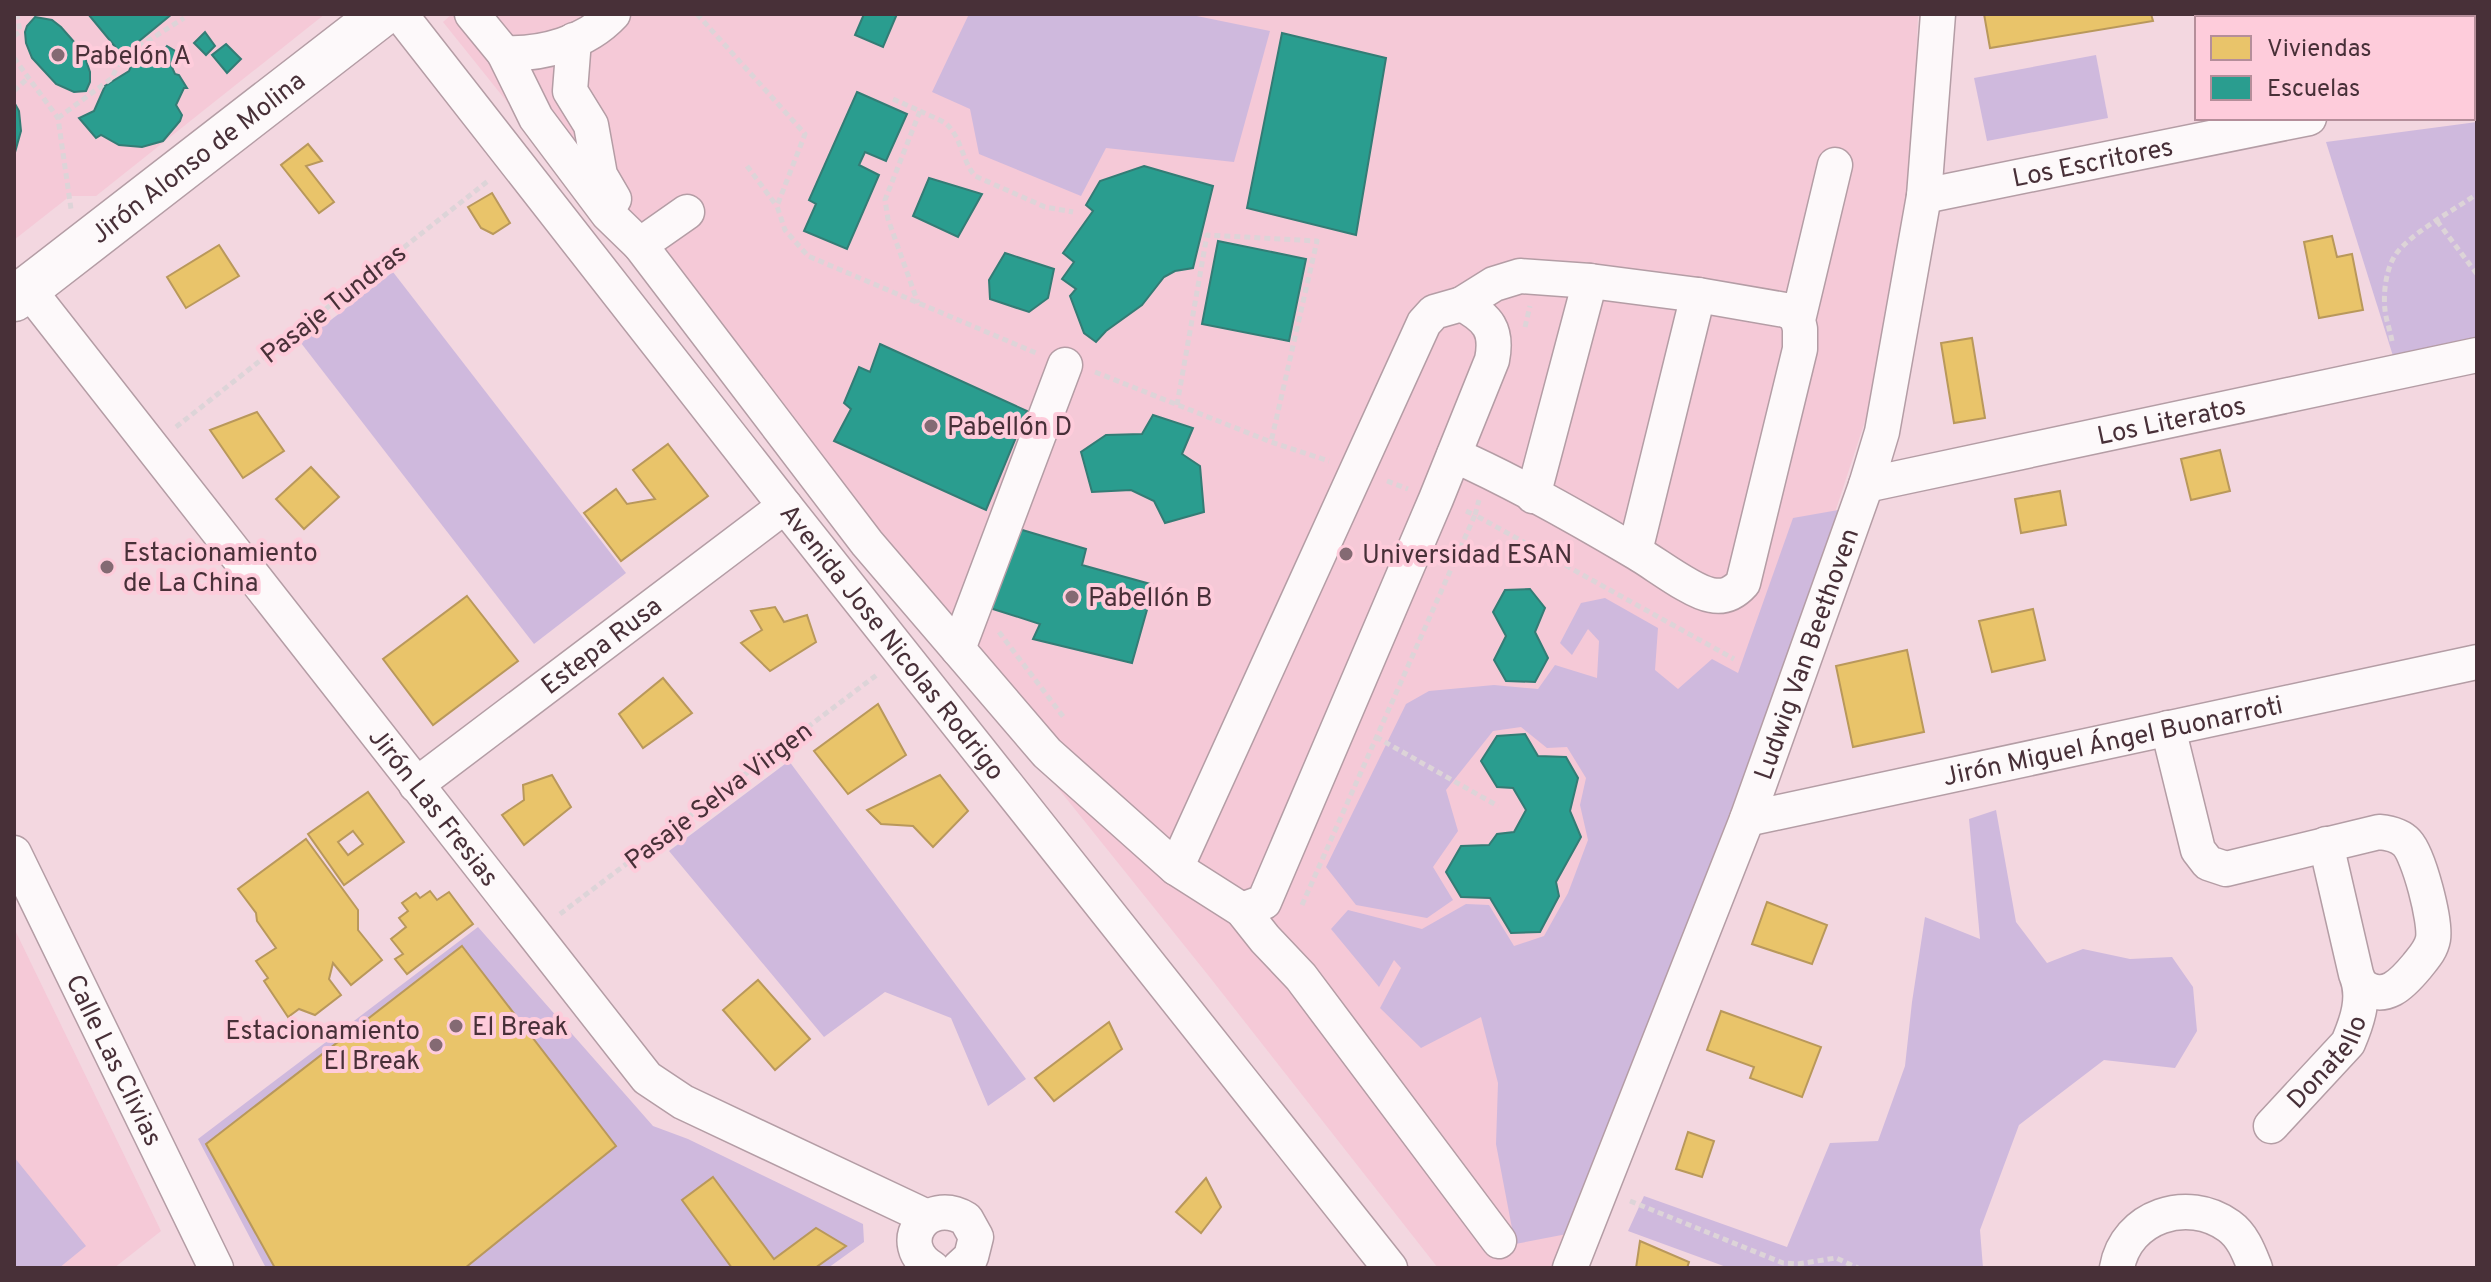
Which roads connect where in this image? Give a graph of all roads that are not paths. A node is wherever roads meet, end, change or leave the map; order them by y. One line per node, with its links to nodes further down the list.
1 (382, 14): 14 (main road, Jirón Alonso de Molina)
2 (400, 14): 23 (street, Avenida Jose Nicolas Rodrigo)
3 (472, 14): 7 (street)
4 (613, 14): 6 (street)
5 (1938, 14): 10 (street, Ludwig Van Beethoven)
6 (574, 40): 7 (street); 12 (street)
7 (504, 53): 12 (street)
8 (2299, 120): 10 (street, Los Escritores)
9 (1835, 165): 17 (street)
10 (1924, 196): 21 (street, Ludwig Van Beethoven)
11 (687, 212): 12 (street)
12 (640, 245): 25 (street)
13 (1590, 281): 15 (street); 16 (street); 22 (street)
14 (21, 294): 28 (street, Jirón Las Fresias)
15 (1698, 295): 17 (street); 24 (street)
16 (1462, 304): 20 (street); 32 (street)
17 (1798, 320): 24 (street)
18 (2477, 355): 21 (street, Los Literatos)
19 (1065, 365): 25 (street)
20 (1454, 455): 22 (street); 33 (street)
21 (1866, 485): 29 (street, Ludwig Van Beethoven)
22 (1533, 496): 24 (street)
23 (785, 506): 28 (street, Estepa Rusa); 41 (street, Avenida Jose Nicolas Rodrigo)
24 (1635, 551)
25 (958, 649): 32 (street)
26 (2477, 662): 27 (street, Jirón Miguel Ángel Buonarroti)
27 (2168, 728): 29 (street, Jirón Miguel Ángel Buonarroti); 30 (street, Donatello)
28 (416, 785): 36 (street, Jirón Las Fresias)
29 (1747, 819): 42 (street, Ludwig Van Beethoven)
30 (2326, 844): 34 (street, Donatello); 34 (street, Donatello)
31 (14, 853): 40 (street, Calle Las Clivias)
32 (1176, 868): 33 (street)
33 (1253, 906): 37 (street)
34 (2361, 985): 35 (street, Donatello)
35 (2271, 1126)
36 (927, 1217): 38 (street); 39 (street)
37 (1499, 1241)
38 (913, 1262)
39 (975, 1264)
40 (216, 1268)
41 (1390, 1268)
42 (1570, 1268)
43 (2117, 1268): 44 (street)
44 (2255, 1268)

